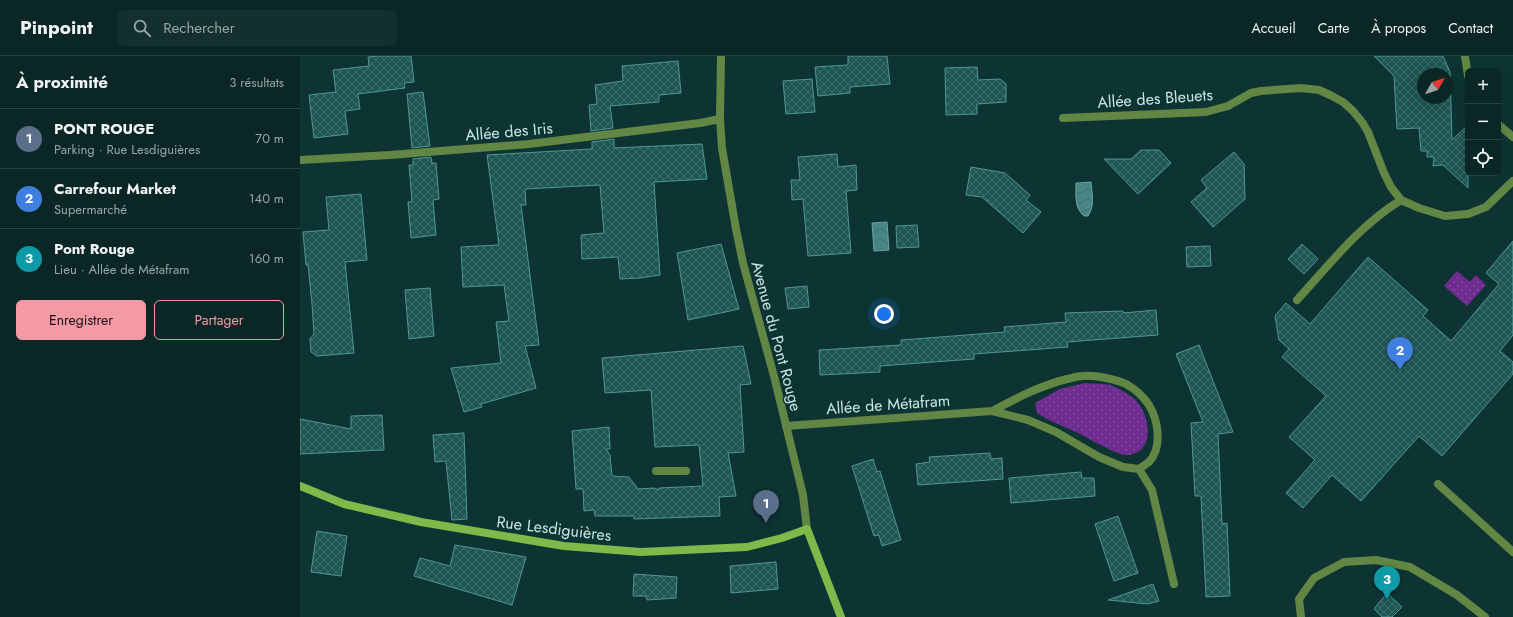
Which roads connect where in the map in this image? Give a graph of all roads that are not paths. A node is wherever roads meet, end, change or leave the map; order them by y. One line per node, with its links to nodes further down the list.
1 (721, 56): 5 (street, Avenue du Pont Rouge)
2 (1464, 56): 3 (street)
3 (1466, 68)
4 (1063, 118): 10 (street, Allée des Bleuets)
5 (720, 119): 8 (street, Allée des Iris); 13 (street, Avenue du Pont Rouge)
6 (1501, 127): 7 (street)
7 (1513, 137)
8 (300, 160)
9 (1513, 181): 10 (street)
10 (1401, 200): 11 (street)
11 (1297, 300)
12 (992, 411): 13 (street, Allée de Métafram); 14 (street, Allée de Métafram); 14 (street, Allée de Métafram)
13 (786, 426): 19 (street, Avenue du Pont Rouge)
14 (1139, 469): 21 (street)
15 (656, 471): 16 (street)
16 (686, 472)
17 (1438, 484): 20 (street)
18 (300, 486): 19 (street, Rue Lesdiguières)
19 (807, 529): 22 (street, Avenue du Pont Rouge)
20 (1513, 552)
21 (1174, 584)
22 (841, 617)
23 (1301, 617): 24 (street)
24 (1486, 617)

